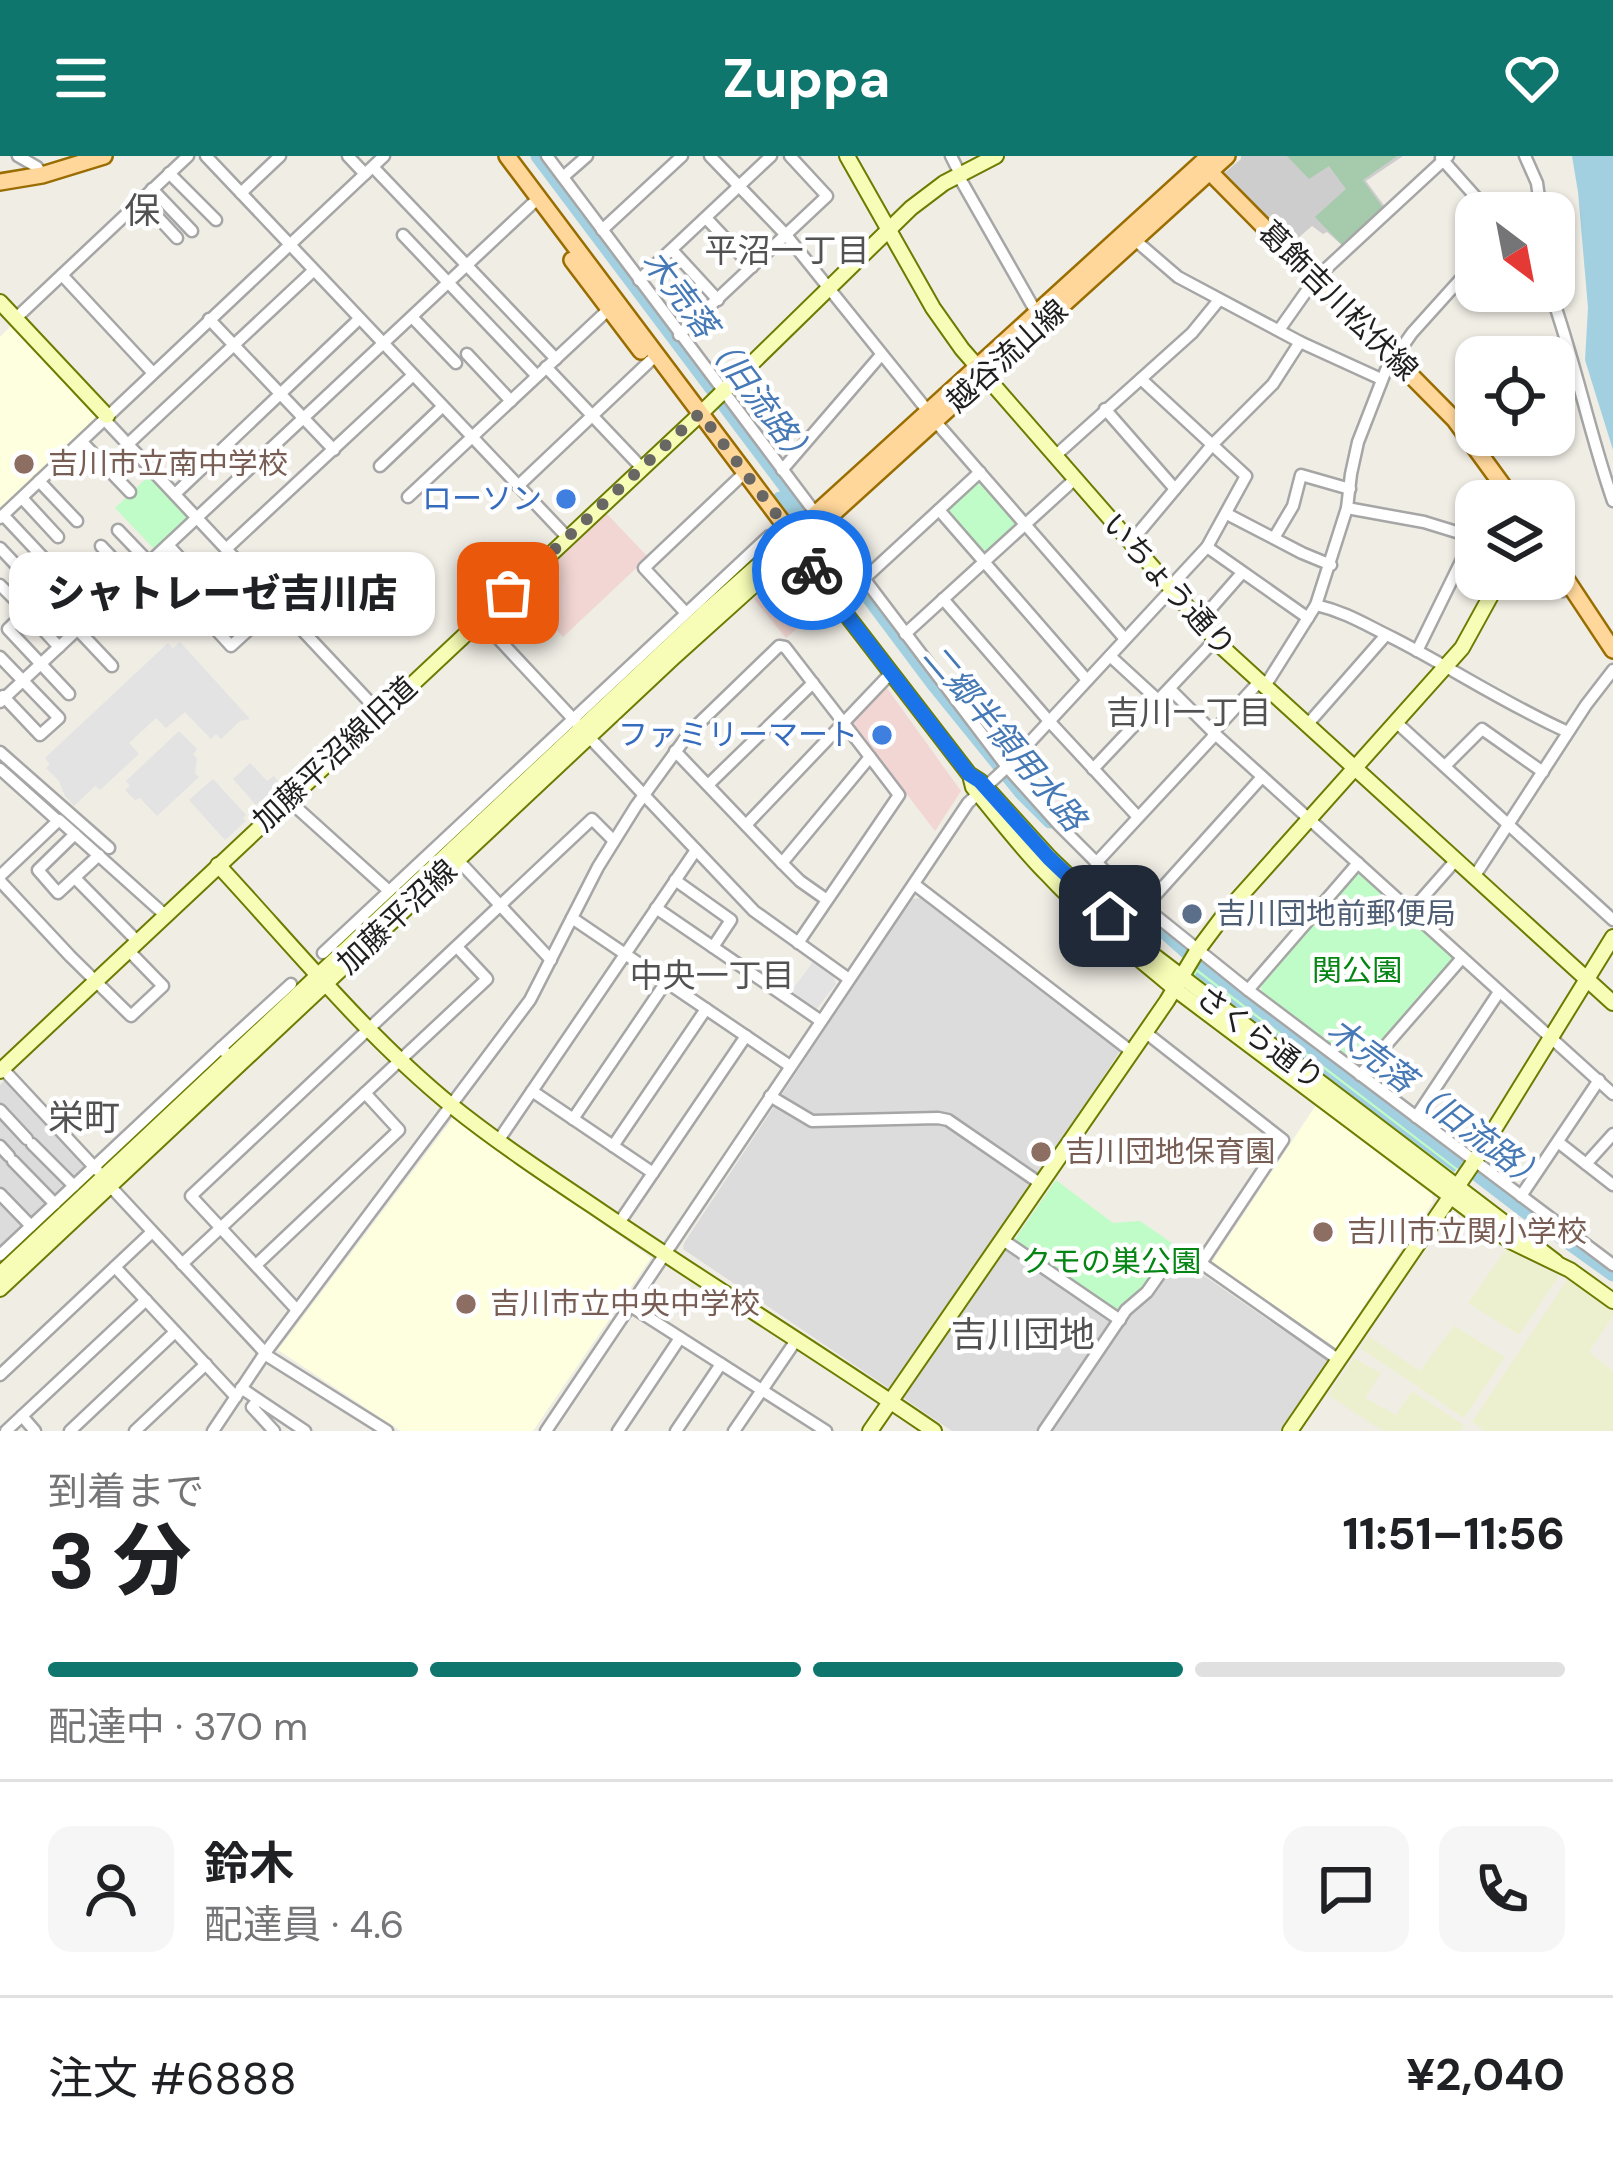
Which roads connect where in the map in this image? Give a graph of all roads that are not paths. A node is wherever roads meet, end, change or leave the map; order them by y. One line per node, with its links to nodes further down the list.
1 (18, 156): 25 (street)
2 (188, 156): 24 (street)
3 (206, 156): 33 (street)
4 (280, 156): 33 (street)
5 (348, 156): 23 (street)
6 (384, 156): 23 (street)
7 (496, 156): 35 (main road)
8 (508, 156): 87 (main road)
9 (548, 156): 27 (street)
10 (587, 156): 27 (street)
11 (682, 156): 38 (street)
12 (710, 156): 29 (street)
13 (772, 156): 29 (street)
14 (790, 156): 42 (street)
15 (847, 156): 39 (street, いちょう通り)
16 (951, 156): 26 (street)
17 (996, 156): 26 (street, 加藤平沼線旧道)
18 (1227, 156): 22 (main road, 越谷流山線)
19 (1525, 156): 32 (street)
20 (94, 158): 25 (main road)
21 (1443, 158): 31 (street); 51 (street)
22 (1203, 162): 44 (main road, 越谷流山線); 51 (main road, 葛飾吉川松伏線); 60 (main road, 越谷流山線)
23 (369, 171): 45 (street); 47 (street)
24 (169, 173): 30 (street); 37 (street)
25 (42, 175): 28 (main road)
26 (959, 175): 39 (street, 加藤平沼線旧道); 60 (street)
27 (563, 177): 38 (street)
28 (0, 182)
29 (739, 186): 36 (street); 42 (street)
30 (152, 189): 34 (street); 40 (street)
31 (1472, 192)
32 (1538, 192)
33 (241, 193): 45 (street)
34 (141, 200): 43 (street); 50 (street)
35 (532, 204): 47 (street); 59 (main road)
36 (706, 218): 46 (street); 48 (street)
37 (215, 220)
38 (602, 230): 52 (street)
39 (888, 230): 55 (street, 加藤平沼線旧道); 77 (street, いちょう通り)
40 (192, 231)
41 (403, 235): 53 (street)
42 (786, 235): 48 (street); 55 (street)
43 (177, 238)
44 (1135, 240): 57 (street); 77 (main road, 越谷流山線)
45 (289, 246): 49 (street); 64 (street)
46 (671, 250): 52 (street); 56 (street)
47 (465, 266): 53 (street); 76 (street)
48 (752, 268): 56 (street)
49 (313, 271): 65 (street); 69 (street)
50 (62, 275): 63 (street); 78 (street)
51 (1315, 279): 66 (street); 73 (main road, 葛飾吉川松伏線)
52 (639, 280): 67 (street)
53 (448, 283): 62 (street); 76 (street)
54 (1455, 284): 73 (street)
55 (829, 288): 72 (street); 82 (street, 加藤平沼線旧道)
56 (718, 300): 67 (street)
57 (1219, 300): 66 (street); 80 (street)
58 (0, 302): 63 (street)
59 (609, 309): 74 (main road); 76 (street)
60 (1036, 312): 77 (main road, 越谷流山線)
61 (1559, 312): 113 (street)
62 (412, 317): 70 (street); 75 (street)
63 (15, 319): 90 (street)
64 (209, 319): 69 (street); 78 (street)
65 (358, 320): 70 (street); 83 (street)
66 (1279, 330): 68 (street)
67 (680, 335): 82 (street)
68 (1300, 342): 81 (street); 95 (street)
69 (234, 345): 83 (street); 94 (street)
70 (383, 345): 79 (street); 91 (street)
71 (466, 354): 84 (street)
72 (881, 355): 89 (street); 100 (street)
73 (1393, 357): 81 (street); 104 (main road, 葛飾吉川松伏線)
74 (650, 361): 87 (main road); 88 (street)
75 (456, 363)
76 (546, 368): 84 (street); 88 (street)
77 (980, 371): 89 (main road, 越谷流山線); 97 (street, いちょう通り)
78 (153, 373): 90 (street)
79 (412, 376): 85 (street); 96 (street)
80 (1141, 379): 86 (street); 95 (street)
81 (1381, 380): 108 (street)
82 (723, 392): 87 (street, 加藤平沼線旧道); 100 (street)
83 (281, 394): 91 (street); 110 (street)
84 (511, 401): 92 (street)
85 (442, 407): 92 (street); 98 (street)
86 (1105, 410): 97 (street); 107 (street)
87 (700, 413): 99 (street, 加藤平沼線旧道); 102 (main road); 128 (main road)
88 (592, 415): 99 (street); 106 (street)
89 (931, 416): 101 (street); 119 (main road, 越谷流山線)
90 (106, 418): 93 (street); 94 (street)
91 (304, 418): 96 (street); 118 (street)
92 (471, 437): 106 (street); 111 (street)
93 (82, 442): 105 (street); 109 (street)
94 (128, 444): 110 (street)
95 (1213, 445): 107 (street); 116 (street)
96 (334, 450): 134 (street)
97 (1054, 456): 103 (street, いちょう通り)
98 (380, 466)
99 (641, 467): 126 (street, 加藤平沼線旧道)
100 (782, 470): 119 (street)
101 (980, 472): 115 (street); 121 (street)
102 (739, 478): 128 (main road); 158 (street)
103 (1075, 479): 121 (street); 129 (street, いちょう通り)
104 (1499, 480)
105 (40, 481): 112 (street); 120 (street)
106 (518, 486): 126 (street)
107 (1175, 489): 129 (street)
108 (1350, 489): 114 (street); 127 (street)
109 (130, 491)
110 (175, 494): 118 (street)
111 (408, 497)
112 (22, 498): 117 (street); 125 (street)
113 (1613, 501)
114 (1347, 508): 123 (street); 138 (street)
115 (939, 509): 136 (street); 143 (street)
116 (1227, 514): 127 (street); 132 (street)
117 (2, 516): 139 (street)
118 (197, 518): 130 (street); 134 (street)
119 (817, 518): 128 (main road, 越谷流山線); 143 (street)
120 (77, 521)
121 (1025, 525): 136 (street); 166 (street)
122 (118, 530): 135 (street)
123 (1455, 531)
124 (769, 536): 158 (street)
125 (58, 537)
126 (567, 537): 161 (street, 加藤平沼線旧道)
127 (1274, 538): 138 (street)
128 (794, 539): 169 (street, 加藤平沼線); 178 (street, さくら通り); 192 (street, 加藤平沼線)
129 (1130, 543): 147 (street, いちょう通り)
130 (168, 545): 135 (street); 149 (street)
131 (101, 546): 144 (street)
132 (1207, 547): 141 (street); 147 (street)
133 (0, 548): 145 (street)
134 (226, 549): 140 (street)
135 (149, 562): 144 (street); 153 (street)
136 (984, 562): 151 (street); 180 (street)
137 (86, 564): 150 (street)
138 (1331, 565): 156 (street)
139 (51, 566)
140 (243, 566): 149 (street); 155 (street)
141 (1242, 573): 160 (street); 162 (street)
142 (1455, 576): 171 (street)
143 (865, 578): 164 (street)
144 (132, 579): 150 (street); 159 (street)
145 (33, 583)
146 (0, 585): 152 (street)
147 (1170, 589): 162 (street, いちょう通り); 166 (street)
148 (1575, 593): 168 (main road)
149 (213, 594): 155 (street)
150 (113, 596): 163 (street)
151 (943, 599): 164 (street); 188 (street)
152 (15, 600)
153 (185, 600)
154 (1489, 600): 176 (street)
155 (278, 603): 187 (street)
156 (1316, 605): 160 (street); 165 (street)
157 (26, 611): 163 (street); 170 (street); 174 (street)
158 (685, 612): 169 (street)
159 (166, 615)
160 (1308, 618): 182 (street)
161 (480, 619): 187 (street, 加藤平沼線旧道); 192 (street)
162 (1199, 622): 167 (street, いちょう通り)
163 (76, 631): 170 (street); 175 (street)
164 (904, 634): 199 (street)
165 (1387, 635): 171 (street); 191 (street)
166 (1125, 639): 172 (street)
167 (1215, 640): 182 (street, いちょう通り); 183 (street)
168 (1612, 644)
169 (660, 645): 192 (street, 加藤平沼線)
170 (58, 647): 174 (street)
171 (1417, 651): 176 (street)
172 (1110, 656): 180 (street); 186 (street)
173 (0, 657): 179 (street)
174 (41, 664): 179 (street); 184 (street)
175 (112, 666)
176 (1447, 667): 190 (street); 193 (street)
177 (1613, 670): 193 (street)
178 (890, 674): 189 (street); 206 (street, さくら通り)
179 (23, 680): 185 (street); 185 (street)
180 (1087, 680): 188 (street)
181 (813, 683): 189 (street); 195 (street); 205 (street)
182 (1262, 684): 191 (street, いちょう通り); 194 (street)
183 (1170, 688): 186 (street); 194 (street)
184 (69, 694)
185 (2, 698)
186 (1158, 700): 201 (street)
187 (379, 712): 208 (street, 加藤平沼線旧道)
188 (1049, 721): 199 (street); 201 (street)
189 (843, 722): 197 (street); 212 (street)
190 (1397, 723): 198 (street); 202 (street)
191 (1307, 725): 202 (street, いちょう通り)
192 (581, 728): 207 (street); 218 (street, 加藤平沼線); 218 (street)
193 (1568, 732): 203 (street)
194 (1214, 733): 204 (street); 209 (street)
195 (675, 751): 205 (street); 207 (street)
196 (0, 752): 217 (street)
197 (870, 757): 220 (street); 230 (street)
198 (1445, 766): 203 (street); 213 (street)
199 (1006, 768): 206 (street); 221 (street)
200 (0, 769): 211 (street)
201 (1094, 769): 209 (street)
202 (1356, 769): 210 (street); 219 (street, いちょう通り)
203 (1543, 772): 213 (street)
204 (1262, 777): 210 (street); 233 (street)
205 (708, 784): 212 (street)
206 (985, 788): 228 (street); 253 (street, さくら通り)
207 (645, 795): 215 (street); 216 (street)
208 (287, 799): 223 (street, 加藤平沼線旧道); 229 (street)
209 (1138, 817): 221 (street)
210 (1309, 820): 222 (street); 245 (street)
211 (58, 821): 214 (street); 225 (street)
212 (746, 825): 220 (street)
213 (1509, 825): 224 (street); 237 (street)
214 (75, 834): 217 (street); 226 (street)
215 (613, 840): 231 (street); 236 (street)
216 (696, 850): 227 (street); 240 (street)
217 (104, 851): 226 (street); 235 (street)
218 (449, 852): 229 (street); 231 (street); 238 (street, 加藤平沼線); 249 (street, 加藤平沼線)
219 (1456, 860): 224 (street, いちょう通り); 234 (street)
220 (782, 862): 230 (street)
221 (1096, 863): 233 (street)
222 (1358, 863): 234 (street); 256 (street)
223 (218, 865): 235 (street, 加藤平沼線旧道); 249 (street)
224 (1474, 877): 250 (street, いちょう通り)
225 (0, 878): 252 (street)
226 (75, 878): 241 (street)
227 (675, 880): 232 (street); 243 (street)
228 (914, 884): 251 (street); 265 (street)
229 (389, 891): 238 (street)
230 (827, 899): 240 (street)
231 (502, 906): 242 (street); 248 (street)
232 (656, 908): 243 (street); 246 (street)
233 (1144, 908): 245 (street)
234 (1411, 911): 247 (street)
235 (165, 915): 241 (street, 加藤平沼線旧道)
236 (572, 918): 246 (street); 248 (street)
237 (1613, 920)
238 (351, 935): 244 (street); 249 (street, 加藤平沼線)
239 (1613, 937): 250 (street)
240 (798, 944): 251 (street)
241 (133, 946): 252 (street, 加藤平沼線旧道); 252 (street)
242 (457, 947): 261 (street); 267 (street)
243 (713, 947): 260 (street)
244 (322, 953)
245 (1197, 953): 253 (street); 256 (street)
246 (625, 954): 254 (street); 272 (street)
247 (1462, 958): 257 (street); 270 (street)
248 (551, 959): 276 (street)
249 (323, 978): 261 (street); 266 (street, 加藤平沼線); 288 (street, 加藤平沼線)
250 (1587, 978): 258 (street, いちょう通り); 264 (street)
251 (849, 979): 260 (street)
252 (96, 980): 269 (street, 加藤平沼線旧道)
253 (1181, 980): 262 (street); 292 (street, さくら通り)
254 (666, 982): 259 (street); 279 (street)
255 (292, 984): 266 (street)
256 (1248, 990): 270 (street)
257 (1499, 992): 264 (street); 278 (street)
258 (1613, 1003)
259 (706, 1009): 263 (street); 283 (street)
260 (821, 1021): 268 (street)
261 (370, 1028): 267 (street); 298 (street)
262 (1145, 1032): 265 (street); 307 (street)
263 (746, 1036): 268 (street); 287 (street)
264 (1550, 1037): 271 (street); 285 (street)
265 (1132, 1052): 289 (street)
266 (226, 1053): 288 (street, 加藤平沼線)
267 (400, 1060): 273 (street); 276 (street)
268 (790, 1066): 275 (street)
269 (1, 1070): 288 (street)
270 (1360, 1075): 278 (street)
271 (1599, 1080): 274 (street); 282 (street)
272 (532, 1091): 279 (street); 281 (street)
273 (365, 1093): 298 (street); 309 (street)
274 (1613, 1094)
275 (770, 1096): 289 (street); 304 (street)
276 (450, 1105): 281 (street); 315 (street)
277 (0, 1110): 290 (street)
278 (1415, 1117): 285 (street)
279 (573, 1119): 283 (street)
280 (1613, 1135): 286 (street)
281 (498, 1142): 296 (street)
282 (1558, 1142): 286 (street); 294 (street)
283 (613, 1146): 287 (street)
284 (8, 1154): 295 (street)
285 (1473, 1164): 292 (street); 294 (street)
286 (1586, 1164): 291 (street)
287 (653, 1173): 296 (street)
288 (103, 1177): 290 (street); 299 (street); 306 (street, 加藤平沼線); 311 (street, 加藤平沼線)
289 (1041, 1184): 301 (street)
290 (74, 1186): 295 (street)
291 (1613, 1186)
292 (1456, 1189): 313 (street, さくら通り); 321 (street)
293 (0, 1194): 297 (street)
294 (1521, 1196): 305 (street)
295 (55, 1204): 297 (street)
296 (619, 1223): 304 (street)
297 (31, 1226): 303 (street)
298 (220, 1228): 308 (street); 309 (street)
299 (152, 1232): 308 (street); 310 (street)
300 (0, 1235): 303 (street)
301 (1003, 1240): 316 (street); 328 (street)
302 (1613, 1243): 305 (street)
303 (10, 1246): 306 (street)
304 (663, 1254): 314 (street); 319 (street)
305 (1608, 1261)
306 (2, 1263)
307 (1201, 1263): 316 (street); 321 (street)
308 (182, 1264): 320 (street)
309 (256, 1265): 315 (street)
310 (115, 1267): 312 (street); 324 (street)
311 (0, 1288)
312 (146, 1300): 317 (street); 329 (street)
313 (1613, 1301)
314 (629, 1306): 318 (street); 339 (street)
315 (297, 1310): 320 (street)
316 (1120, 1320): 347 (street)
317 (175, 1332): 322 (street); 333 (street)
318 (680, 1338): 323 (street); 340 (street)
319 (797, 1339): 325 (street); 328 (street)
320 (265, 1353): 326 (street); 338 (street)
321 (1339, 1360): 348 (street)
322 (206, 1364): 326 (street); 334 (street)
323 (721, 1364): 325 (street); 341 (street)
324 (0, 1375)
325 (762, 1390): 330 (street); 342 (street)
326 (239, 1393): 327 (street); 335 (street)
327 (258, 1400): 336 (street); 337 (street)
328 (891, 1401): 345 (street); 346 (street)
329 (22, 1416): 331 (street); 332 (street)
330 (803, 1416): 343 (street); 344 (street)
331 (6, 1431)
332 (35, 1431)
333 (70, 1431)
334 (135, 1431)
335 (213, 1431)
336 (274, 1431)
337 (305, 1431)
338 (387, 1431)
339 (546, 1431)
340 (618, 1431)
341 (676, 1431)
342 (734, 1431)
343 (793, 1431)
344 (826, 1431)
345 (870, 1431)
346 (934, 1431)
347 (1044, 1431)
348 (1290, 1431)

